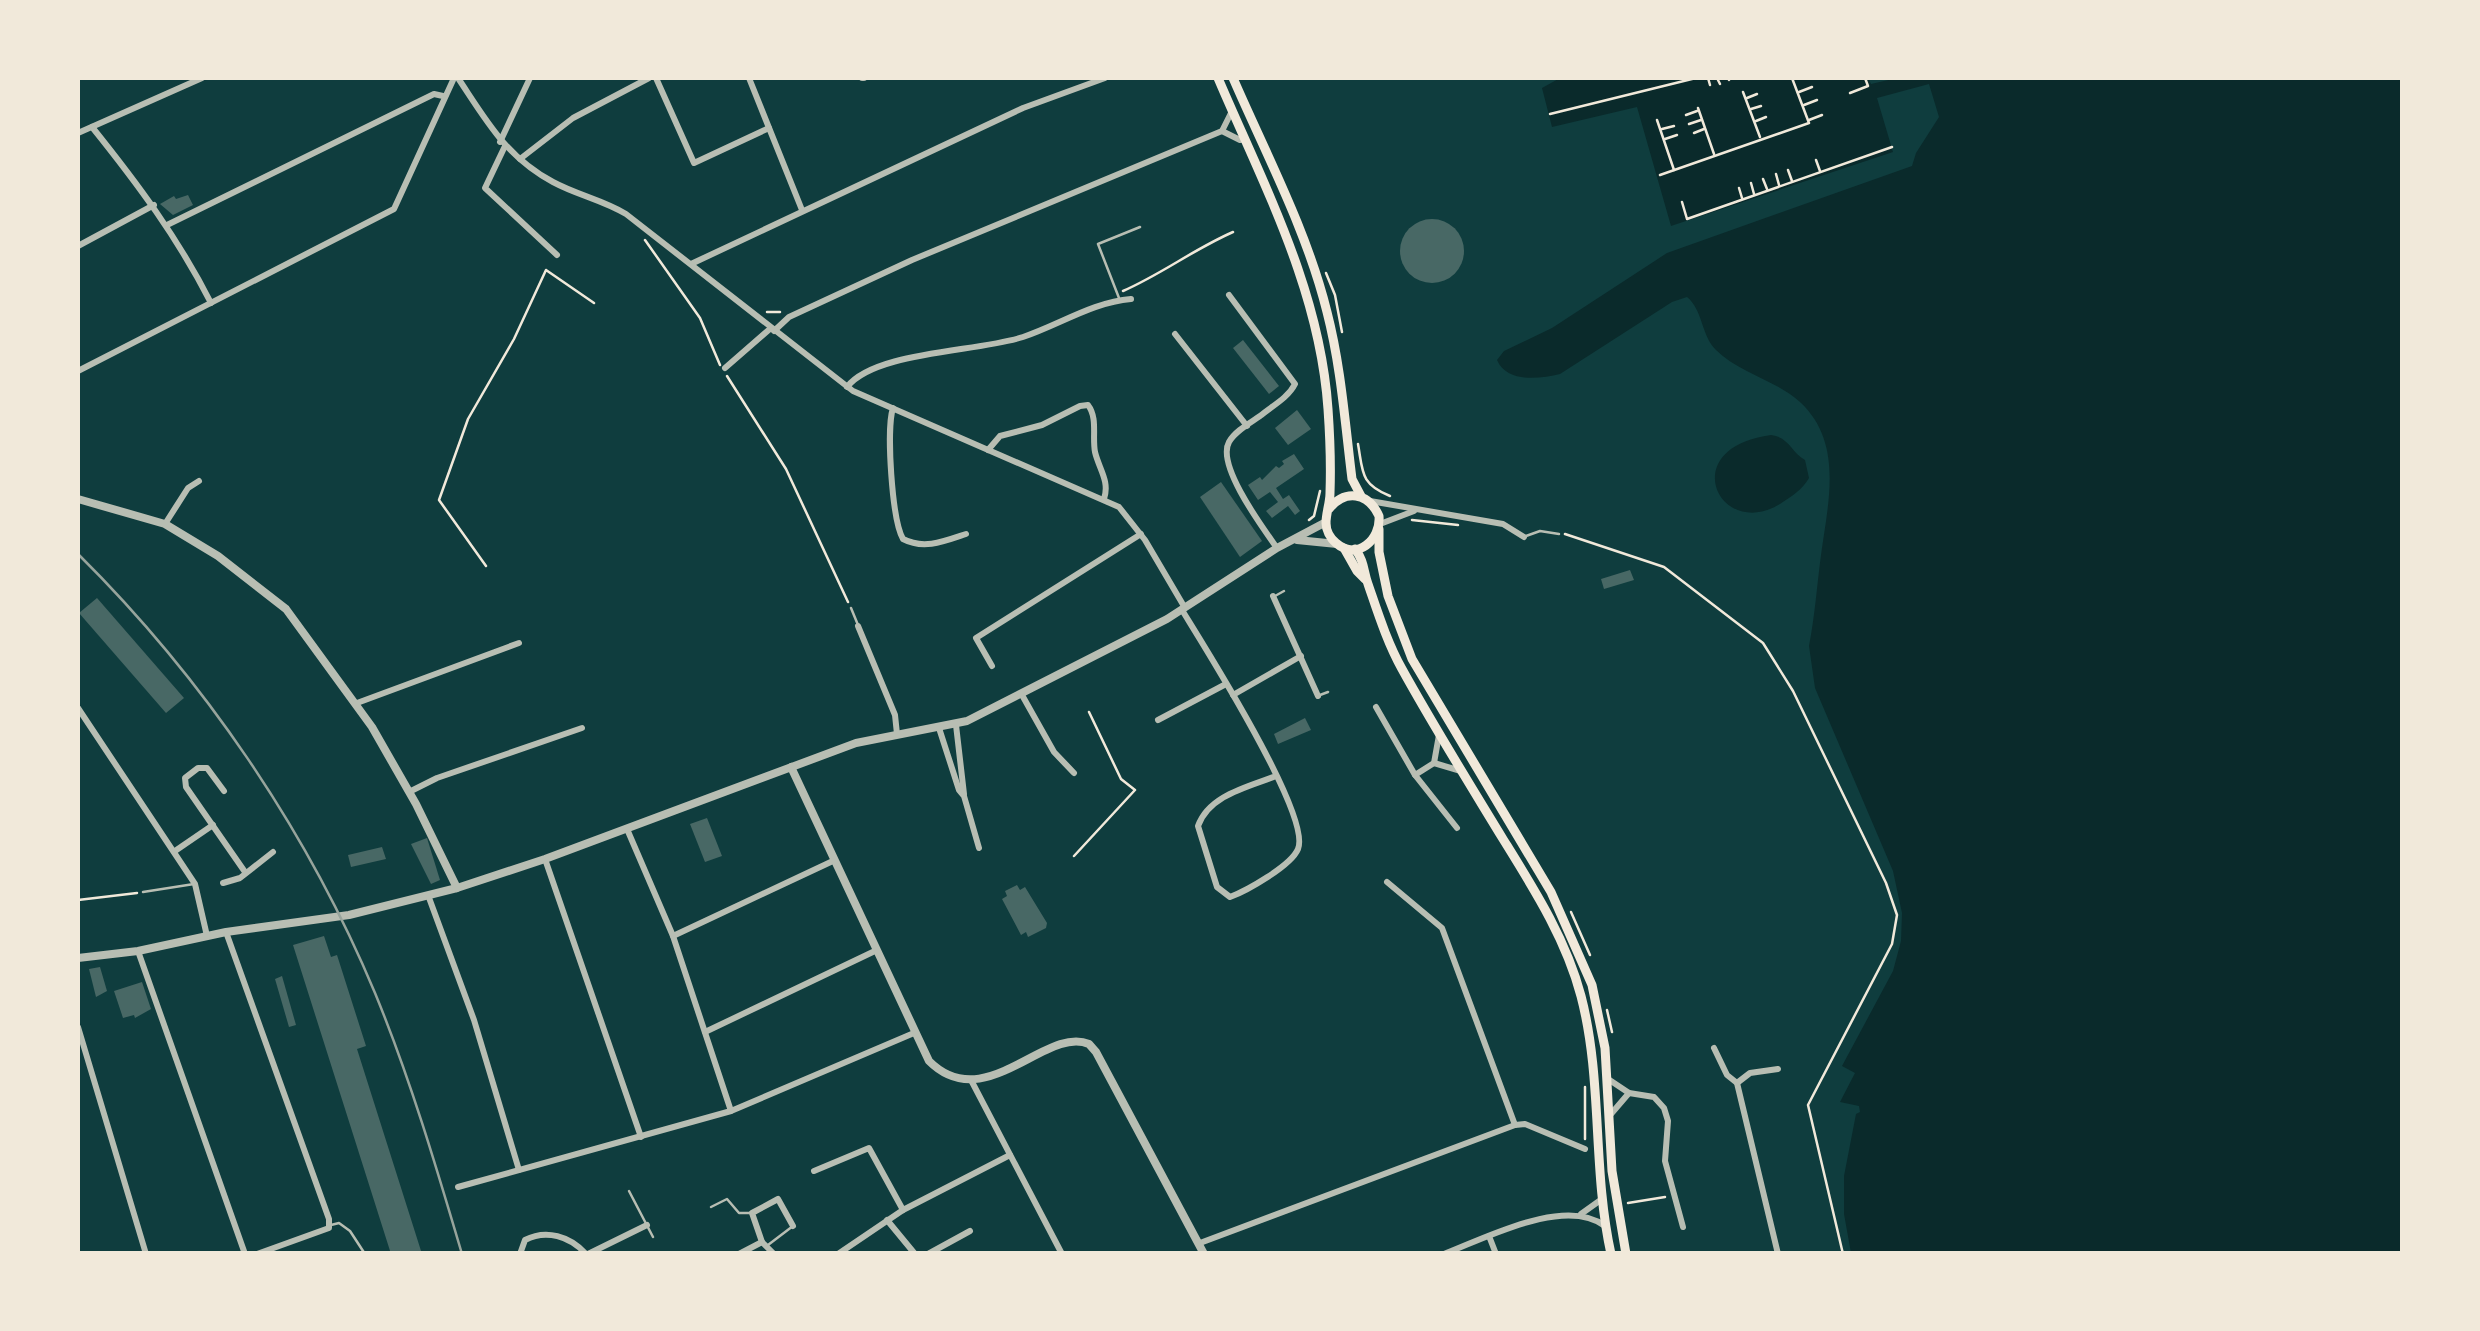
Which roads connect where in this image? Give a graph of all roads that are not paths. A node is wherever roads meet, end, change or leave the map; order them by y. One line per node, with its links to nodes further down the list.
1 (202, 78): 9 (street)
2 (457, 78): 10 (street); 17 (street)
3 (530, 78): 17 (street)
4 (652, 78): 13 (street); 18 (street)
5 (749, 78): 13 (street)
6 (1106, 78): 20 (street)
7 (1218, 78): 11 (main road)
8 (1234, 78): 41 (main road)
9 (188, 80): 12 (street)
10 (443, 96): 21 (street); 29 (street)
11 (1232, 111): 14 (street); 16 (main road)
12 (92, 127): 15 (street); 19 (street)
13 (769, 128): 20 (street)
14 (1222, 131): 16 (street); 30 (street)
15 (78, 134)
16 (1245, 138): 42 (main road)
17 (501, 142): 18 (street); 24 (street)
18 (520, 159): 25 (street)
19 (154, 205): 21 (street); 23 (street)
20 (802, 210): 25 (street)
21 (168, 226): 29 (street)
22 (1140, 226): 27 (lane)
23 (78, 246)
24 (556, 256)
25 (691, 264): 30 (street)
26 (1229, 295): 36 (street)
27 (1118, 296): 28 (street); 34 (street)
28 (1132, 298)
29 (211, 303): 33 (street)
30 (772, 329): 32 (street); 34 (street)
31 (1175, 334): 36 (street)
32 (724, 368)
33 (78, 370)
34 (847, 387): 35 (street)
35 (892, 408): 37 (street); 47 (street)
36 (1247, 426): 53 (street)
37 (988, 450): 39 (street); 39 (street)
38 (199, 480): 45 (street)
39 (1104, 498): 48 (street)
40 (78, 499): 45 (street)
41 (1365, 499): 42 (main road); 43 (street); 46 (main road)
42 (1329, 509): 44 (main road)
43 (1415, 511): 46 (street); 50 (street)
44 (1326, 522): 51 (street); 52 (main road)
45 (165, 524): 67 (street)
46 (1380, 527): 52 (main road); 114 (main road)
47 (966, 534)
48 (1141, 534): 57 (street); 61 (street)
49 (1560, 534): 50 (lane)
50 (1524, 536)
51 (1297, 540): 52 (street); 53 (street)
52 (1345, 547): 78 (main road)
53 (1277, 548): 57 (street)
54 (1284, 592): 55 (lane)
55 (1274, 596): 60 (street)
56 (851, 608): 58 (lane)
57 (1183, 610): 62 (street); 64 (street)
58 (858, 626): 77 (street)
59 (519, 643): 67 (street)
60 (1300, 656): 65 (street); 66 (street)
61 (992, 666)
62 (1226, 684): 65 (street); 72 (street)
63 (1328, 692): 66 (lane)
64 (1022, 695): 73 (street); 82 (street)
65 (1233, 696): 84 (street)
66 (1318, 696)
67 (357, 703): 86 (street)
68 (1376, 707): 83 (street)
69 (78, 708): 70 (street)
70 (81, 718): 92 (street)
71 (565, 720): 76 (street)
72 (1158, 720)
73 (956, 725): 75 (street); 87 (street)
74 (582, 728): 76 (street)
75 (939, 728): 77 (street); 87 (street)
76 (569, 732): 86 (street)
77 (897, 734): 80 (street)
78 (1439, 734): 79 (street); 81 (main road)
79 (1434, 763): 81 (street); 83 (street)
80 (791, 766): 90 (street); 95 (street)
81 (1462, 772): 128 (main road)
82 (1074, 773)
83 (1415, 775): 89 (street)
84 (1276, 776): 84 (street)
85 (224, 791): 88 (street)
86 (410, 792): 100 (street)
87 (964, 796): 91 (street)
88 (213, 825): 92 (street); 96 (street)
89 (1457, 828)
90 (627, 829): 94 (street); 105 (street)
91 (979, 848)
92 (174, 850): 99 (street)
93 (273, 852): 96 (street)
94 (545, 860): 100 (street); 121 (street)
95 (835, 860): 105 (street); 106 (street)
96 (245, 872): 97 (street)
97 (223, 882)
98 (1387, 882): 120 (street)
99 (195, 884): 101 (lane); 104 (street)
100 (457, 888): 102 (street)
101 (143, 892)
102 (428, 895): 103 (street); 124 (street)
103 (226, 932): 104 (street); 135 (street)
104 (207, 936): 107 (street)
105 (673, 936): 110 (street)
106 (877, 950): 110 (street); 111 (street)
107 (138, 951): 108 (street); 145 (street)
108 (78, 958)
109 (78, 1027): 144 (street)
110 (705, 1032): 118 (street)
111 (914, 1033): 115 (street); 118 (street)
112 (1714, 1048): 116 (street)
113 (1778, 1069): 116 (street)
114 (1608, 1079): 117 (street); 119 (main road)
115 (971, 1080): 123 (street); 143 (street)
116 (1736, 1083): 161 (street)
117 (1629, 1093): 119 (street); 138 (street)
118 (731, 1111): 121 (street)
119 (1610, 1115): 160 (main road)
120 (1515, 1125): 122 (street); 143 (street)
121 (642, 1137): 124 (street)
122 (1585, 1148)
123 (1010, 1155): 130 (street); 155 (street)
124 (519, 1170): 126 (street)
125 (814, 1171): 130 (street)
126 (458, 1188)
127 (629, 1191): 134 (lane)
128 (1602, 1199): 132 (street); 137 (main road)
129 (710, 1208): 131 (lane)
130 (903, 1210): 133 (street)
131 (752, 1213): 136 (street); 142 (street)
132 (1580, 1214): 137 (street); 140 (street)
133 (887, 1220): 152 (street); 153 (street)
134 (647, 1225): 141 (lane); 149 (street)
135 (329, 1226): 146 (street); 147 (lane)
136 (793, 1226): 142 (lane)
137 (1606, 1226): 159 (main road)
138 (1683, 1227)
139 (970, 1231): 154 (street)
140 (1489, 1236): 157 (street); 158 (street)
141 (653, 1237)
142 (764, 1244): 150 (street); 151 (street)
143 (1200, 1244): 156 (street)
144 (146, 1254)
145 (244, 1254)
146 (257, 1254)
147 (365, 1254)
148 (520, 1254): 149 (street)
149 (587, 1254)
150 (740, 1254)
151 (774, 1254)
152 (838, 1254)
153 (914, 1254)
154 (928, 1254)
155 (1062, 1254)
156 (1204, 1254)
157 (1444, 1254)
158 (1496, 1254)
159 (1611, 1254)
160 (1626, 1254)
161 (1778, 1254)

